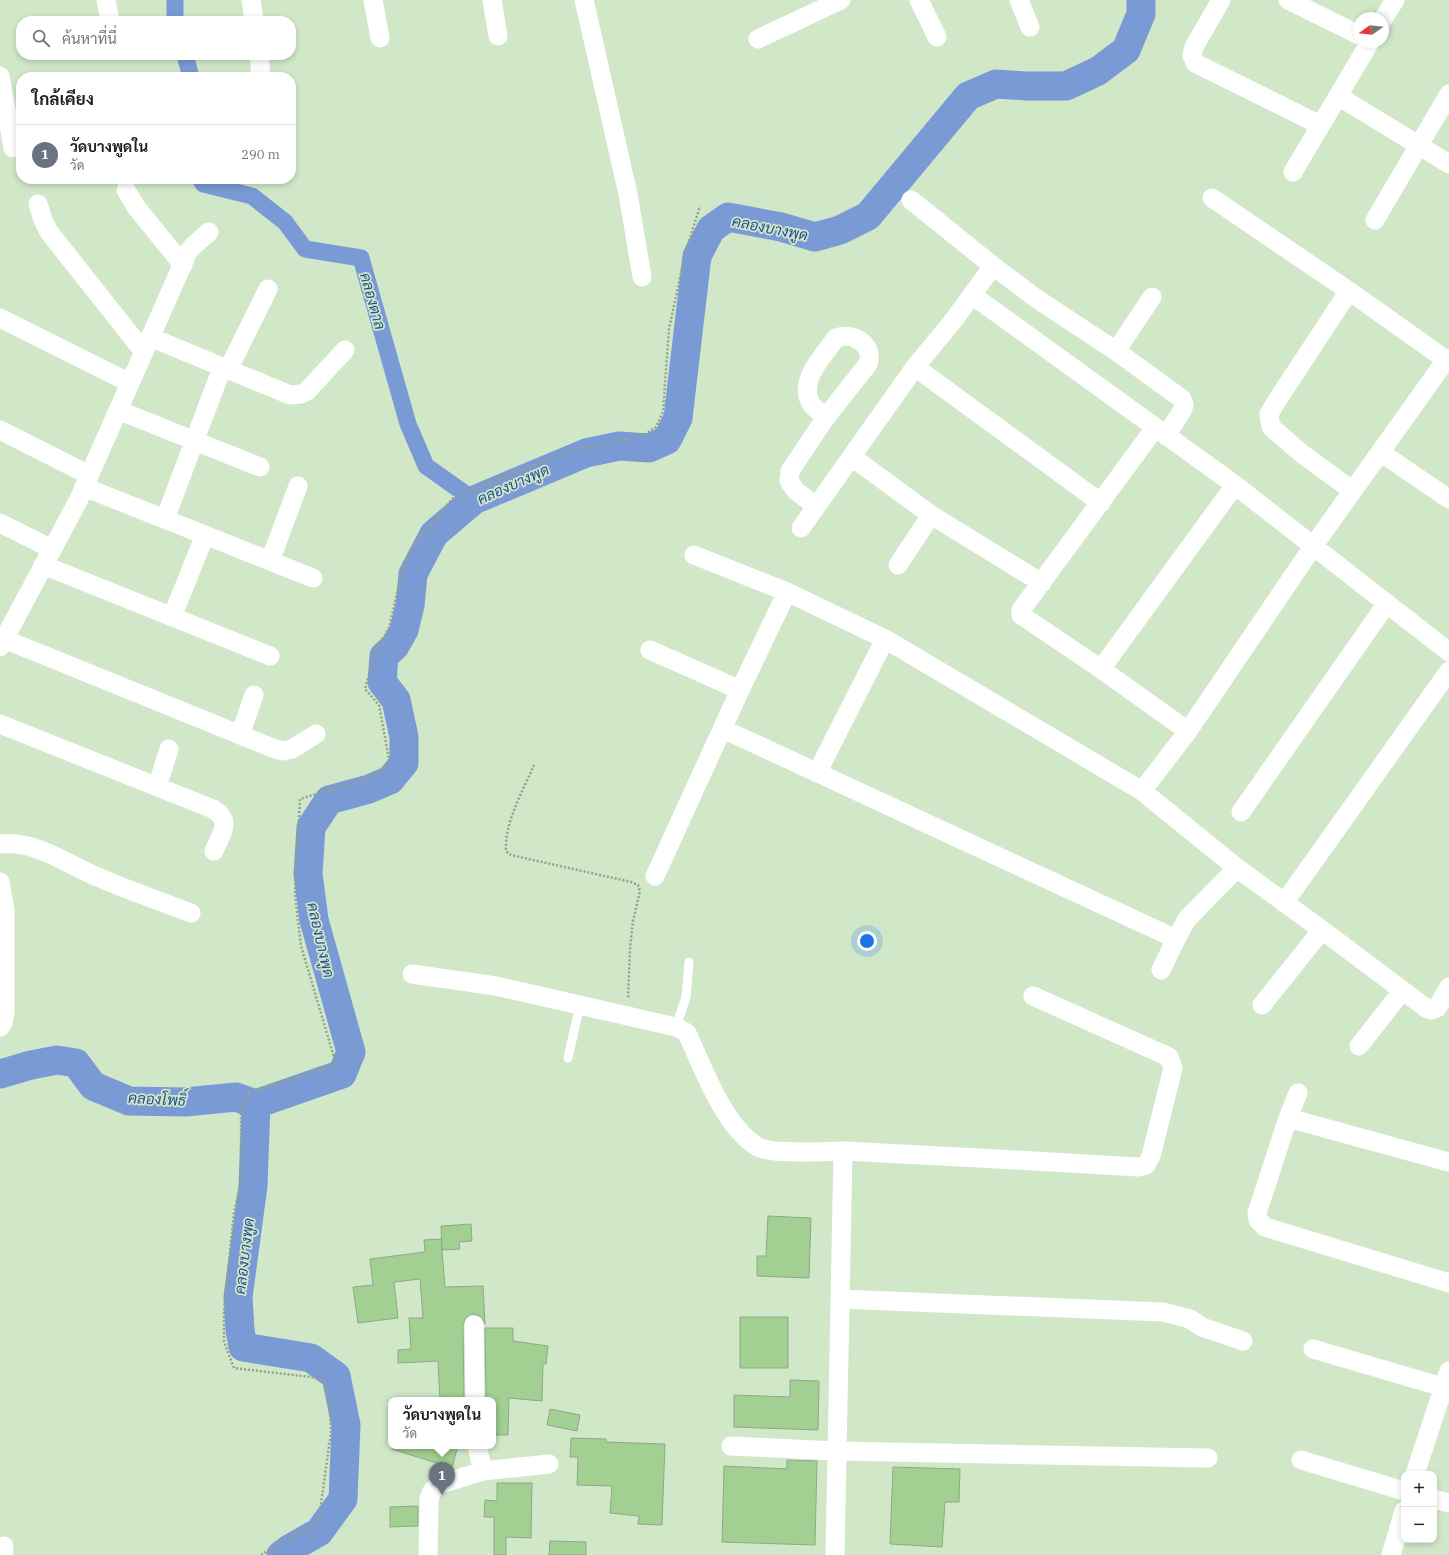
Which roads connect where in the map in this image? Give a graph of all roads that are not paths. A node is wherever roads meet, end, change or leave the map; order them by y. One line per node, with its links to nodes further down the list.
1 (106, 0): 13 (street)
2 (251, 0): 14 (street)
3 (373, 0): 19 (street)
4 (492, 0): 17 (street)
5 (584, 0): 41 (street)
6 (841, 0): 20 (street)
7 (919, 0): 18 (street)
8 (1019, 0): 15 (street)
9 (1221, 0): 28 (street)
10 (1288, 0): 16 (street)
11 (1394, 0): 12 (street)
12 (1387, 12)
13 (109, 16)
14 (253, 16)
15 (1030, 27)
16 (1353, 32)
17 (498, 36)
18 (937, 37)
19 (380, 38)
20 (758, 39)
21 (1366, 48): 26 (street)
22 (259, 60): 23 (street)
23 (261, 72)
24 (0, 76): 27 (street)
25 (1449, 94): 29 (street)
26 (1338, 96): 28 (street); 29 (street)
27 (3, 114): 30 (street)
28 (1320, 125): 32 (street)
29 (1418, 146): 31 (street); 37 (street)
30 (12, 148)
31 (1449, 164)
32 (1293, 172)
33 (126, 190): 39 (street)
34 (1212, 198): 43 (street)
35 (911, 200): 40 (street)
36 (38, 204): 47 (street)
37 (1375, 220)
38 (208, 232): 39 (street)
39 (183, 265): 47 (street)
40 (993, 266): 44 (street); 49 (street)
41 (642, 277)
42 (268, 288): 52 (street)
43 (1349, 291): 50 (street); 65 (street)
44 (972, 295): 51 (street); 57 (street)
45 (1152, 297): 49 (street)
46 (0, 318): 53 (street)
47 (147, 345): 52 (street); 53 (street)
48 (345, 350): 52 (street)
49 (1116, 351): 57 (street)
50 (1448, 361): 59 (street)
51 (915, 368): 60 (street); 67 (street)
52 (225, 369): 58 (street)
53 (130, 383): 54 (street)
54 (118, 410): 58 (street); 62 (street)
55 (826, 417): 68 (street)
56 (0, 430): 62 (street)
57 (1160, 432): 63 (street); 67 (street)
58 (195, 441): 61 (street); 70 (street)
59 (1380, 452): 65 (street); 66 (street)
60 (852, 457): 68 (street); 69 (street)
61 (260, 467)
62 (86, 481): 70 (street); 75 (street)
63 (1235, 485): 74 (street); 90 (street)
64 (298, 486): 77 (street)
65 (1353, 491): 74 (street)
66 (1449, 499)
67 (1100, 503): 81 (street)
68 (816, 506): 72 (street)
69 (932, 515): 79 (street); 81 (street)
70 (165, 519): 73 (street)
71 (0, 523): 75 (street)
72 (800, 528)
73 (205, 535): 77 (street); 84 (street)
74 (1314, 545): 83 (street); 96 (street)
75 (52, 549): 78 (street)
76 (694, 555): 82 (street)
77 (270, 561): 80 (street)
78 (43, 565): 84 (street); 86 (street)
79 (898, 565)
80 (313, 578)
81 (1042, 584): 90 (street)
82 (787, 592): 85 (street); 92 (street)
83 (1387, 603): 88 (street); 103 (street)
84 (172, 617): 89 (street)
85 (885, 639): 100 (street); 102 (street)
86 (2, 643): 98 (street)
87 (650, 650): 92 (street)
88 (1449, 652)
89 (270, 656)
90 (1101, 669): 96 (street)
91 (1449, 671): 109 (street)
92 (740, 690): 95 (street)
93 (254, 695): 98 (street)
94 (0, 724): 101 (street)
95 (723, 729): 100 (street); 107 (street)
96 (1188, 731): 102 (street)
97 (316, 734): 98 (street)
98 (240, 735)
99 (169, 749): 101 (street)
100 (817, 773): 112 (street)
101 (157, 787): 105 (street)
102 (1142, 790): 106 (street)
103 (1241, 812)
104 (0, 844): 110 (street)
105 (214, 851)
106 (1237, 868): 109 (street); 112 (street)
107 (654, 876)
108 (0, 882): 113 (street)
109 (1284, 903): 111 (street)
110 (191, 913)
111 (1322, 930): 118 (street); 121 (street)
112 (1176, 939): 115 (street)
113 (3, 942): 122 (street)
114 (689, 962): 123 (lane)
115 (1161, 970)
116 (412, 974): 120 (street)
117 (1449, 987): 118 (street)
118 (1402, 991): 124 (street)
119 (1033, 996): 128 (street)
120 (580, 1005): 123 (street); 125 (lane)
121 (1262, 1005)
122 (0, 1027)
123 (676, 1027): 128 (street)
124 (1359, 1046)
125 (568, 1058)
126 (1298, 1093): 127 (street)
127 (1288, 1118): 129 (street); 130 (street)
128 (843, 1151): 131 (street)
129 (1449, 1162)
130 (1449, 1283)
131 (840, 1299): 133 (street); 139 (street)
132 (474, 1325): 136 (street)
133 (1243, 1341)
134 (1313, 1349): 135 (street)
135 (1447, 1382): 144 (street)
136 (475, 1397)
137 (731, 1446): 139 (street)
138 (478, 1449): 143 (street)
139 (837, 1451): 140 (street); 150 (street)
140 (1208, 1458)
141 (1301, 1460): 145 (street)
142 (549, 1464): 143 (street)
143 (483, 1471): 149 (street)
144 (1417, 1471)
145 (1401, 1490)
146 (1437, 1500): 147 (street)
147 (1449, 1504)
148 (1401, 1521): 151 (street)
149 (428, 1555)
150 (836, 1555)
151 (1391, 1555)

